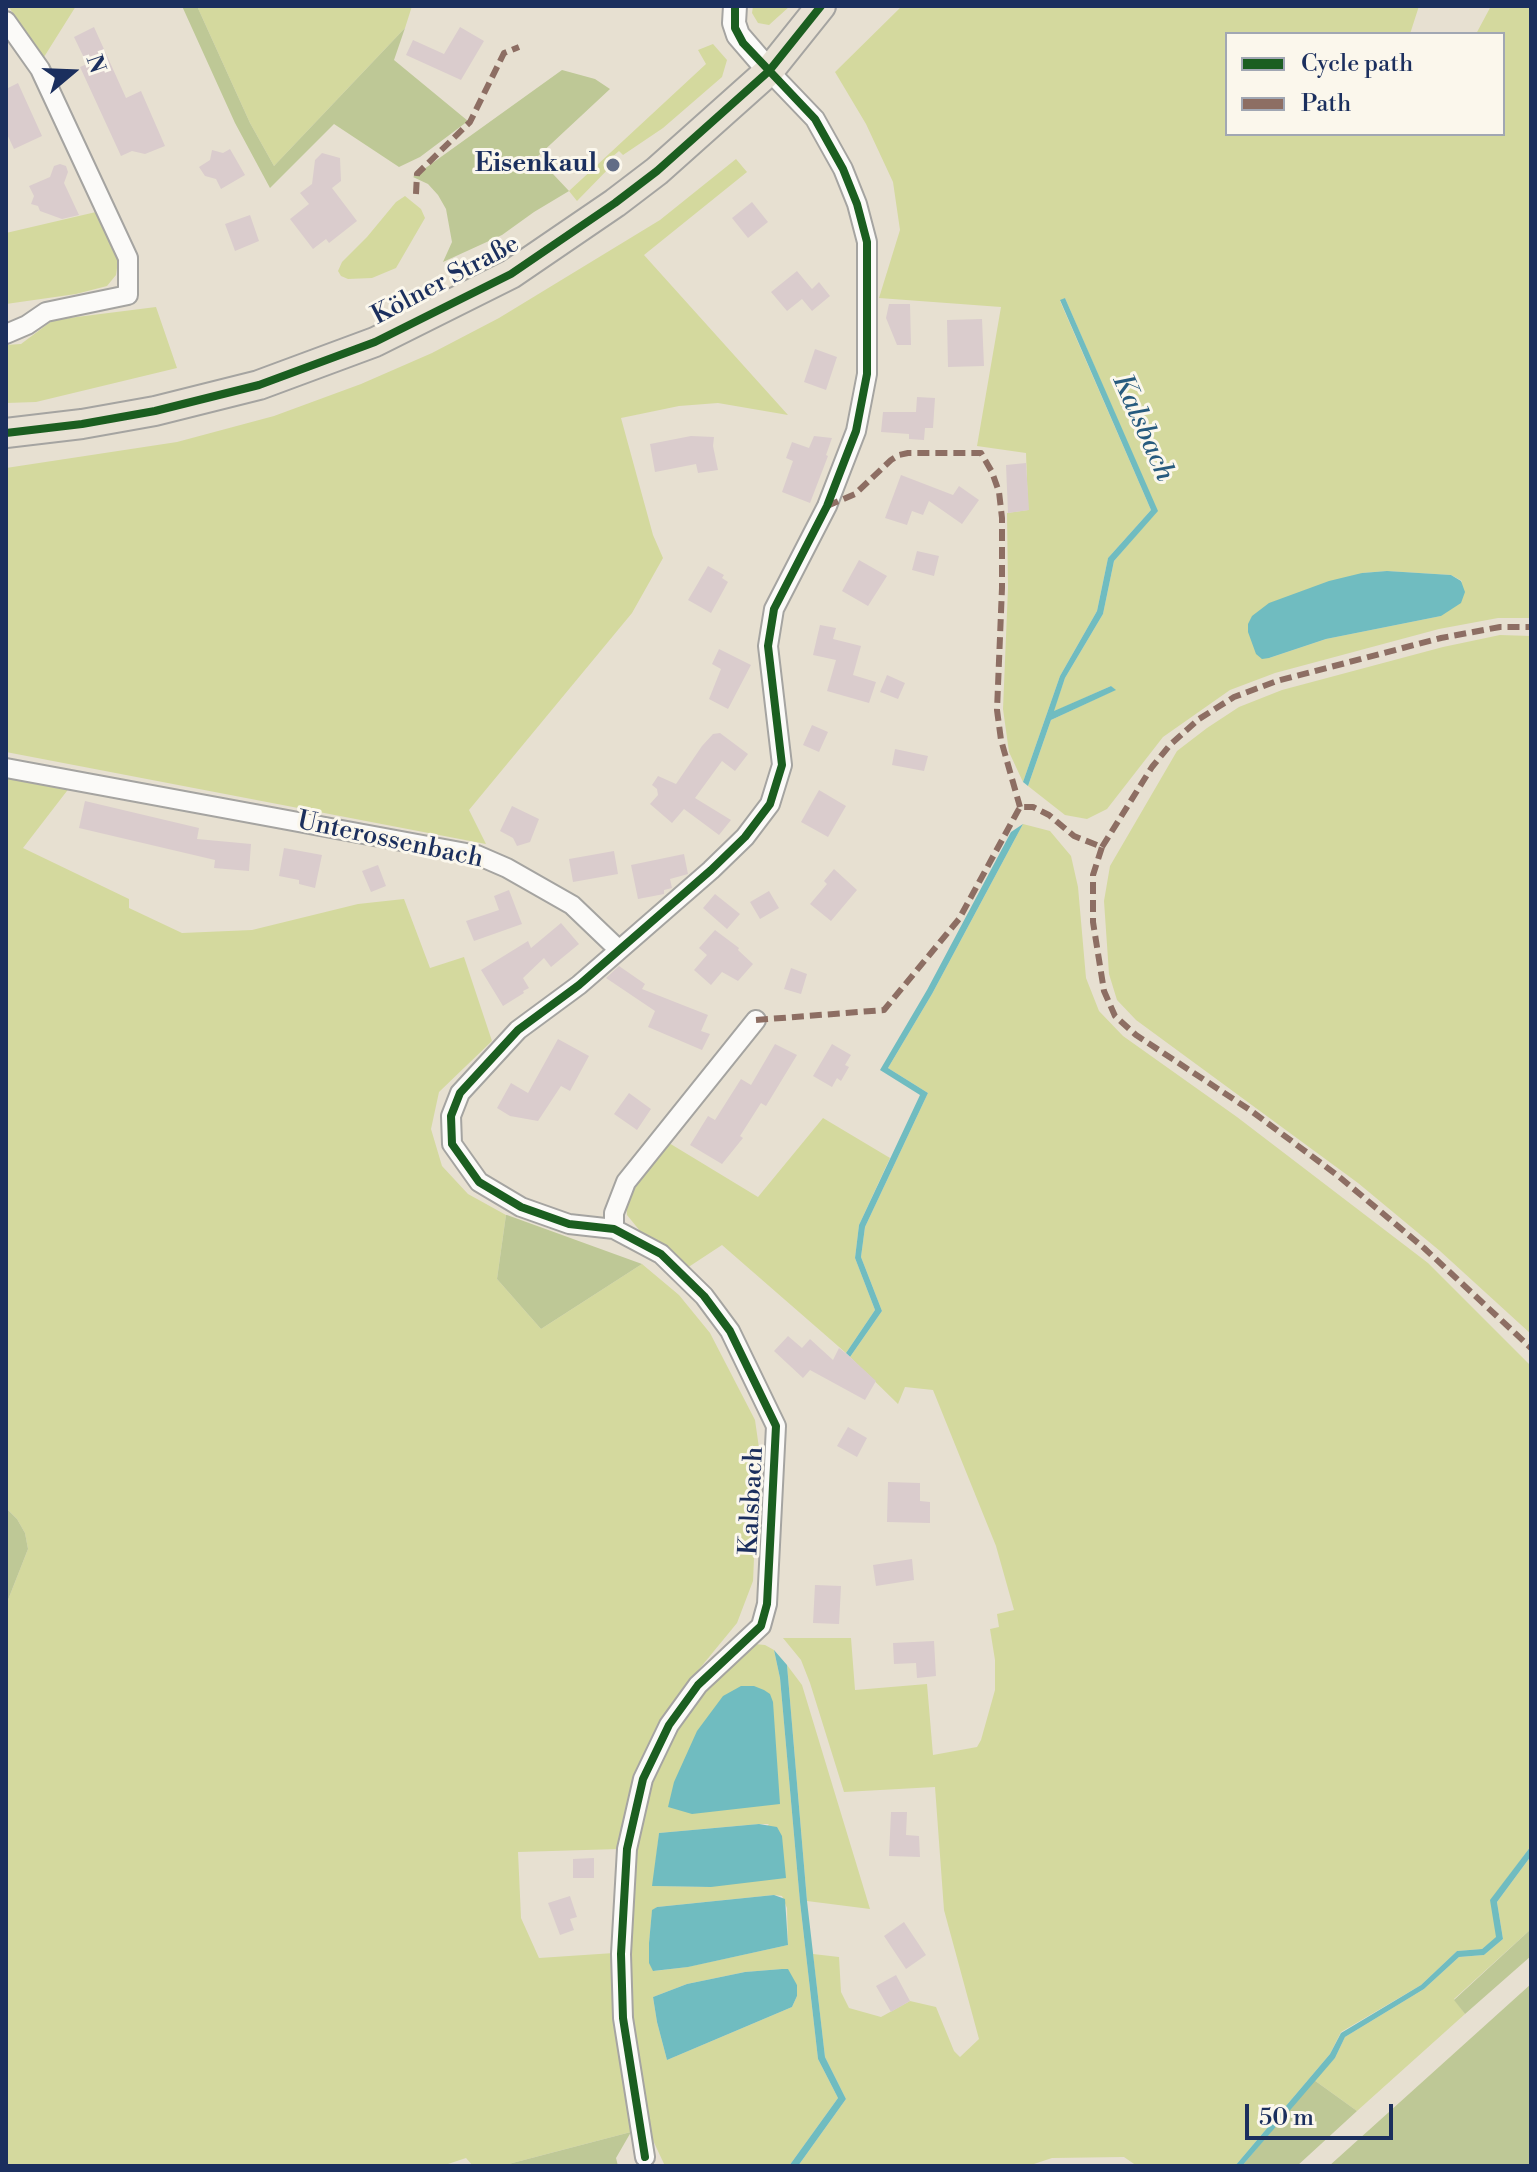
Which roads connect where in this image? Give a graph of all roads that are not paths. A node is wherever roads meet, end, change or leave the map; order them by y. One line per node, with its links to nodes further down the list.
1 (735, 6): 4 (street)
2 (821, 6): 4 (main road, Kölner Straße)
3 (6, 21): 5 (street)
4 (769, 71): 6 (main road, Kölner Straße); 8 (street)
5 (6, 334)
6 (6, 433)
7 (6, 768): 8 (street, Unterossenbach)
8 (618, 949): 10 (street, Kalsbach)
9 (756, 1020): 10 (street)
10 (614, 1229): 11 (street, Kalsbach)
11 (645, 2157)

